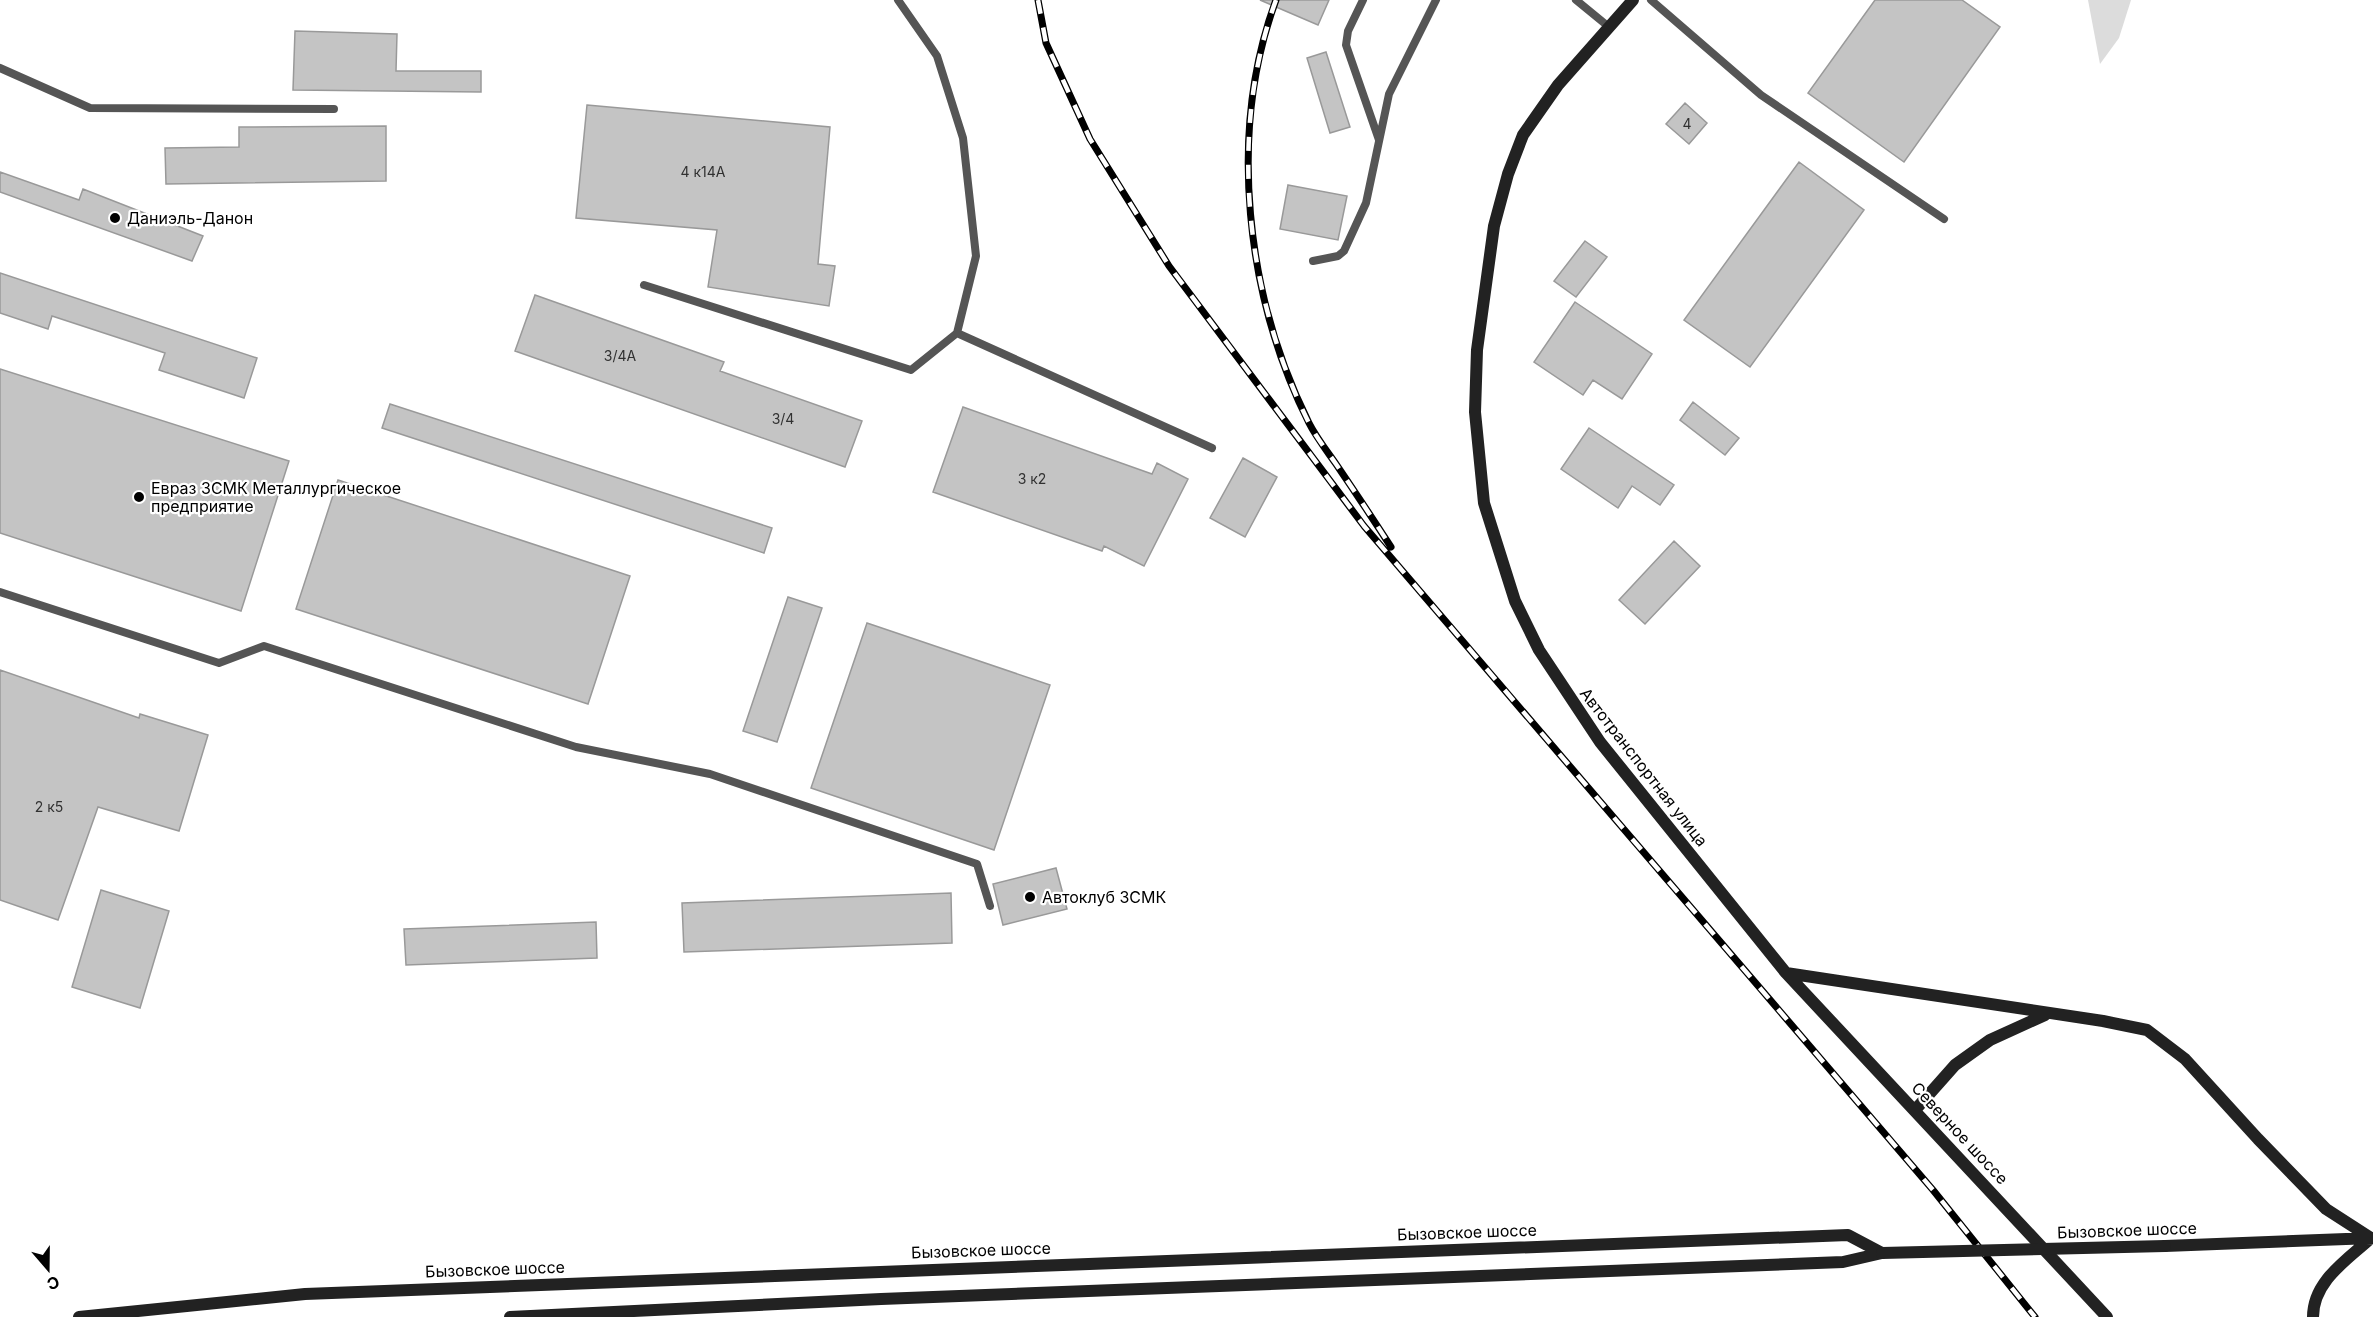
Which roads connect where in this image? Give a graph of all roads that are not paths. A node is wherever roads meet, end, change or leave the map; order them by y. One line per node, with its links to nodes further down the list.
1 (898, 0): 14 (lane)
2 (1364, 0): 10 (lane)
3 (1436, 0): 10 (lane)
4 (1576, 0): 7 (lane)
5 (1633, 0): 7 (main road, Автотранспортная улица)
6 (1651, 0): 11 (lane)
7 (1609, 27): 18 (main road, Автотранспортная улица)
8 (0, 68): 9 (lane)
9 (334, 109)
10 (1379, 140): 12 (lane)
11 (1944, 219)
12 (1313, 261)
13 (644, 285): 14 (lane)
14 (957, 333): 15 (lane)
15 (1212, 447)
16 (0, 592): 17 (lane)
17 (990, 906)
18 (1786, 973): 19 (main road); 20 (main road, Северное шоссе)
19 (2046, 1014): 20 (main road); 21 (main road)
20 (1916, 1109): 25 (main road, Северное шоссе)
21 (2372, 1238): 22 (main road, Бызовское шоссе, bridge); 26 (main road)
22 (1882, 1252): 23 (main road, Бызовское шоссе); 24 (main road, Бызовское шоссе)
23 (79, 1317)
24 (510, 1317)
25 (2106, 1317)
26 (2313, 1317)

